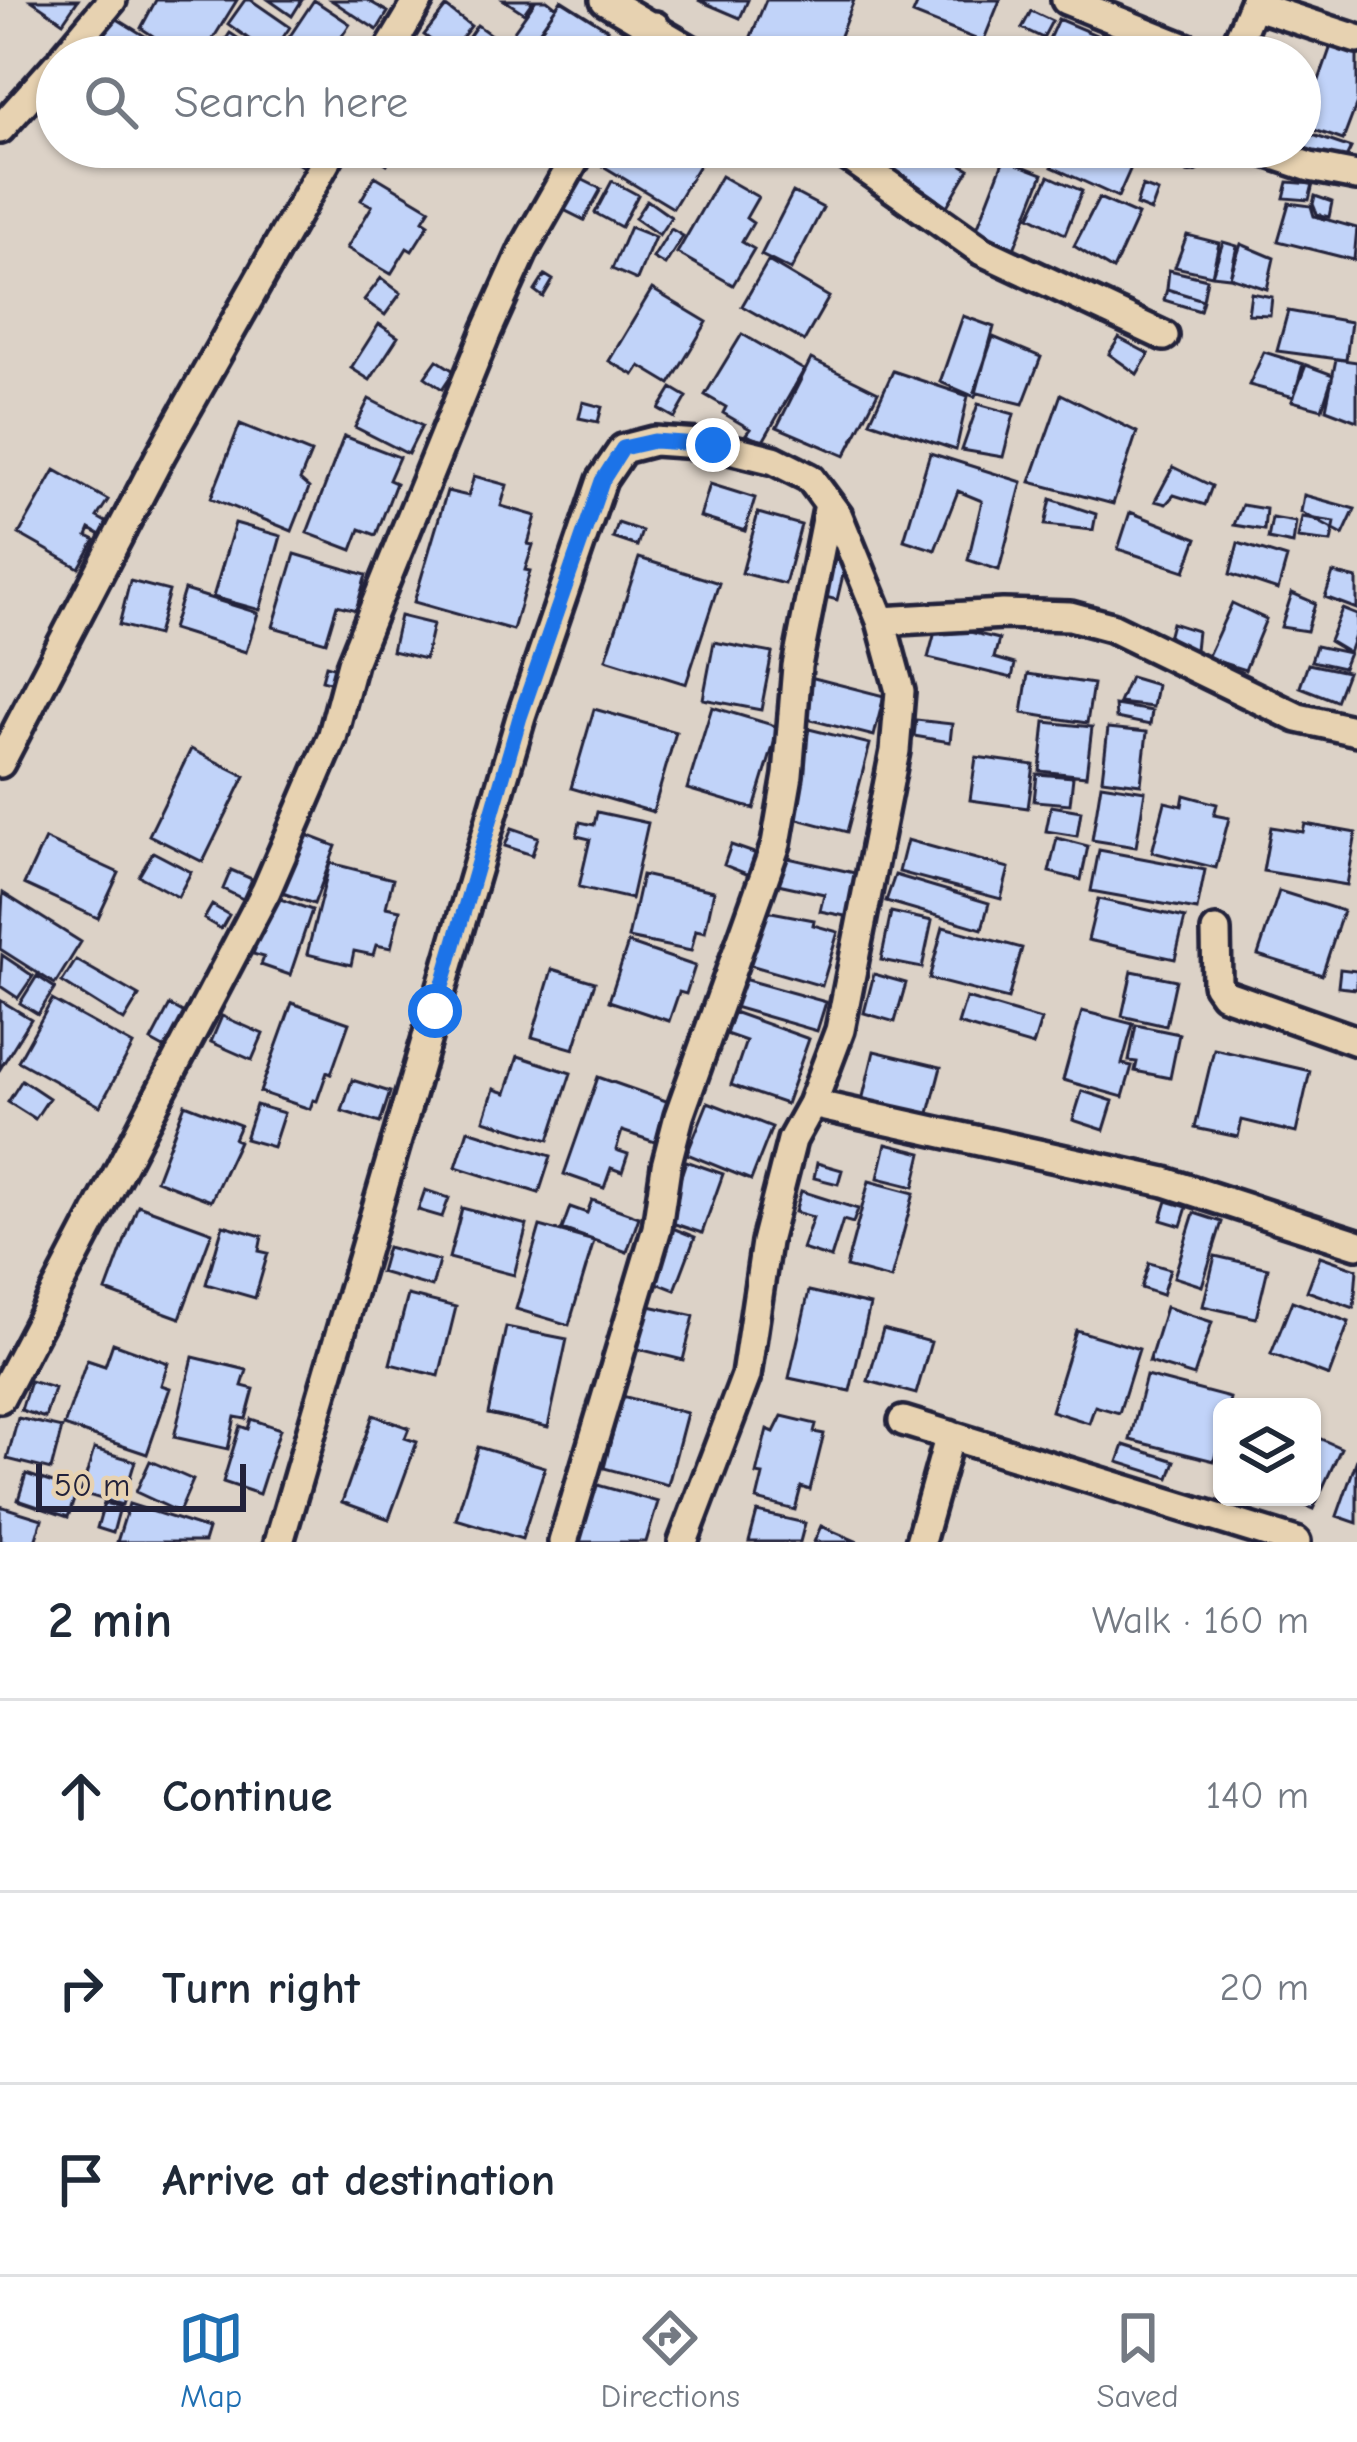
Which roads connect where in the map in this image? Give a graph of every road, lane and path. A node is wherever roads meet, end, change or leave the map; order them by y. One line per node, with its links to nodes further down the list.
1 (112, 0): 7 (street)
2 (418, 0): 8 (street)
3 (605, 0): 6 (street)
4 (1066, 0): 11 (street)
5 (1254, 2): 12 (street); 13 (street)
6 (655, 26): 9 (street); 10 (street)
7 (82, 36)
8 (397, 36)
9 (649, 36)
10 (670, 36)
11 (1156, 36)
12 (1240, 36)
13 (1357, 39)
14 (36, 89): 15 (street)
15 (0, 129)
16 (1321, 166): 20 (street)
17 (322, 168): 25 (street)
18 (570, 168): 30 (street)
19 (865, 168): 21 (street)
20 (1357, 176)
21 (1164, 336)
22 (829, 504): 23 (street); 33 (street); 34 (street)
23 (880, 621): 24 (street); 28 (street)
24 (1357, 731)
25 (0, 763)
26 (1216, 931): 27 (street)
27 (1357, 1041)
28 (812, 1104): 29 (street); 35 (street)
29 (1357, 1244)
30 (0, 1398)
31 (903, 1421): 32 (street)
32 (950, 1435): 36 (street); 37 (street)
33 (279, 1542)
34 (563, 1542)
35 (683, 1542)
36 (920, 1542)
37 (1296, 1542)

